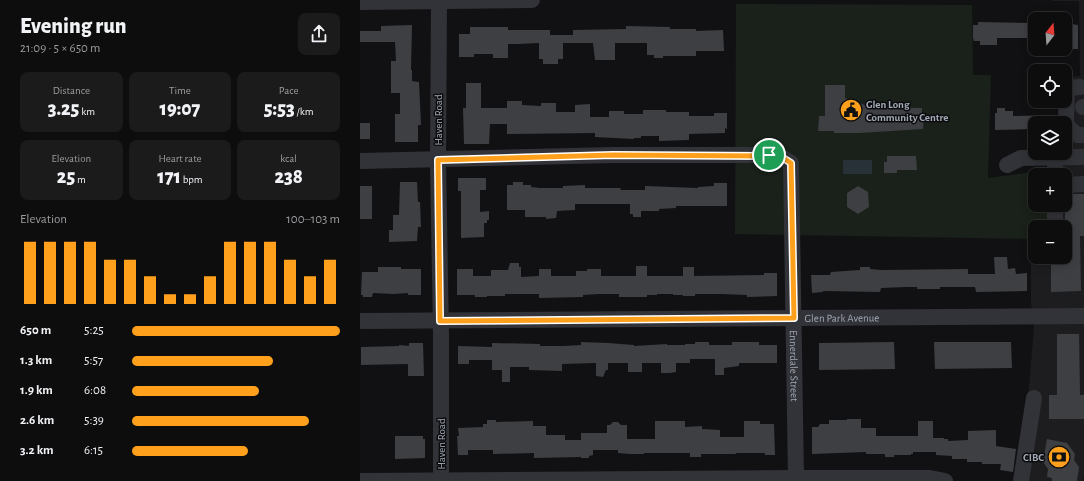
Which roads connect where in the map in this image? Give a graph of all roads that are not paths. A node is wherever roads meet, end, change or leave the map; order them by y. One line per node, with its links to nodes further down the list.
1 (532, 0): 2 (street)
2 (439, 1): 3 (street); 9 (street, Haven Road)
3 (360, 2)
4 (1080, 87): 5 (street)
5 (1080, 131)
6 (1072, 157): 7 (street)
7 (1084, 157)
8 (1028, 158): 11 (street)
9 (438, 160): 10 (street); 15 (street, Ennerdale Street); 17 (street, Haven Road)
10 (360, 161)
11 (1007, 165)
12 (1084, 184): 13 (street)
13 (1072, 185)
14 (1084, 316): 15 (street, Glen Park Avenue)
15 (794, 318): 17 (street, Glen Park Avenue); 19 (street, Ennerdale Street)
16 (360, 321): 17 (street, Glen Park Avenue)
17 (440, 321): 20 (street, Haven Road)
18 (1034, 398): 23 (street)
19 (796, 478): 20 (street); 22 (street)
20 (440, 480): 21 (street)
21 (360, 481)
22 (945, 481)
23 (1021, 481)

